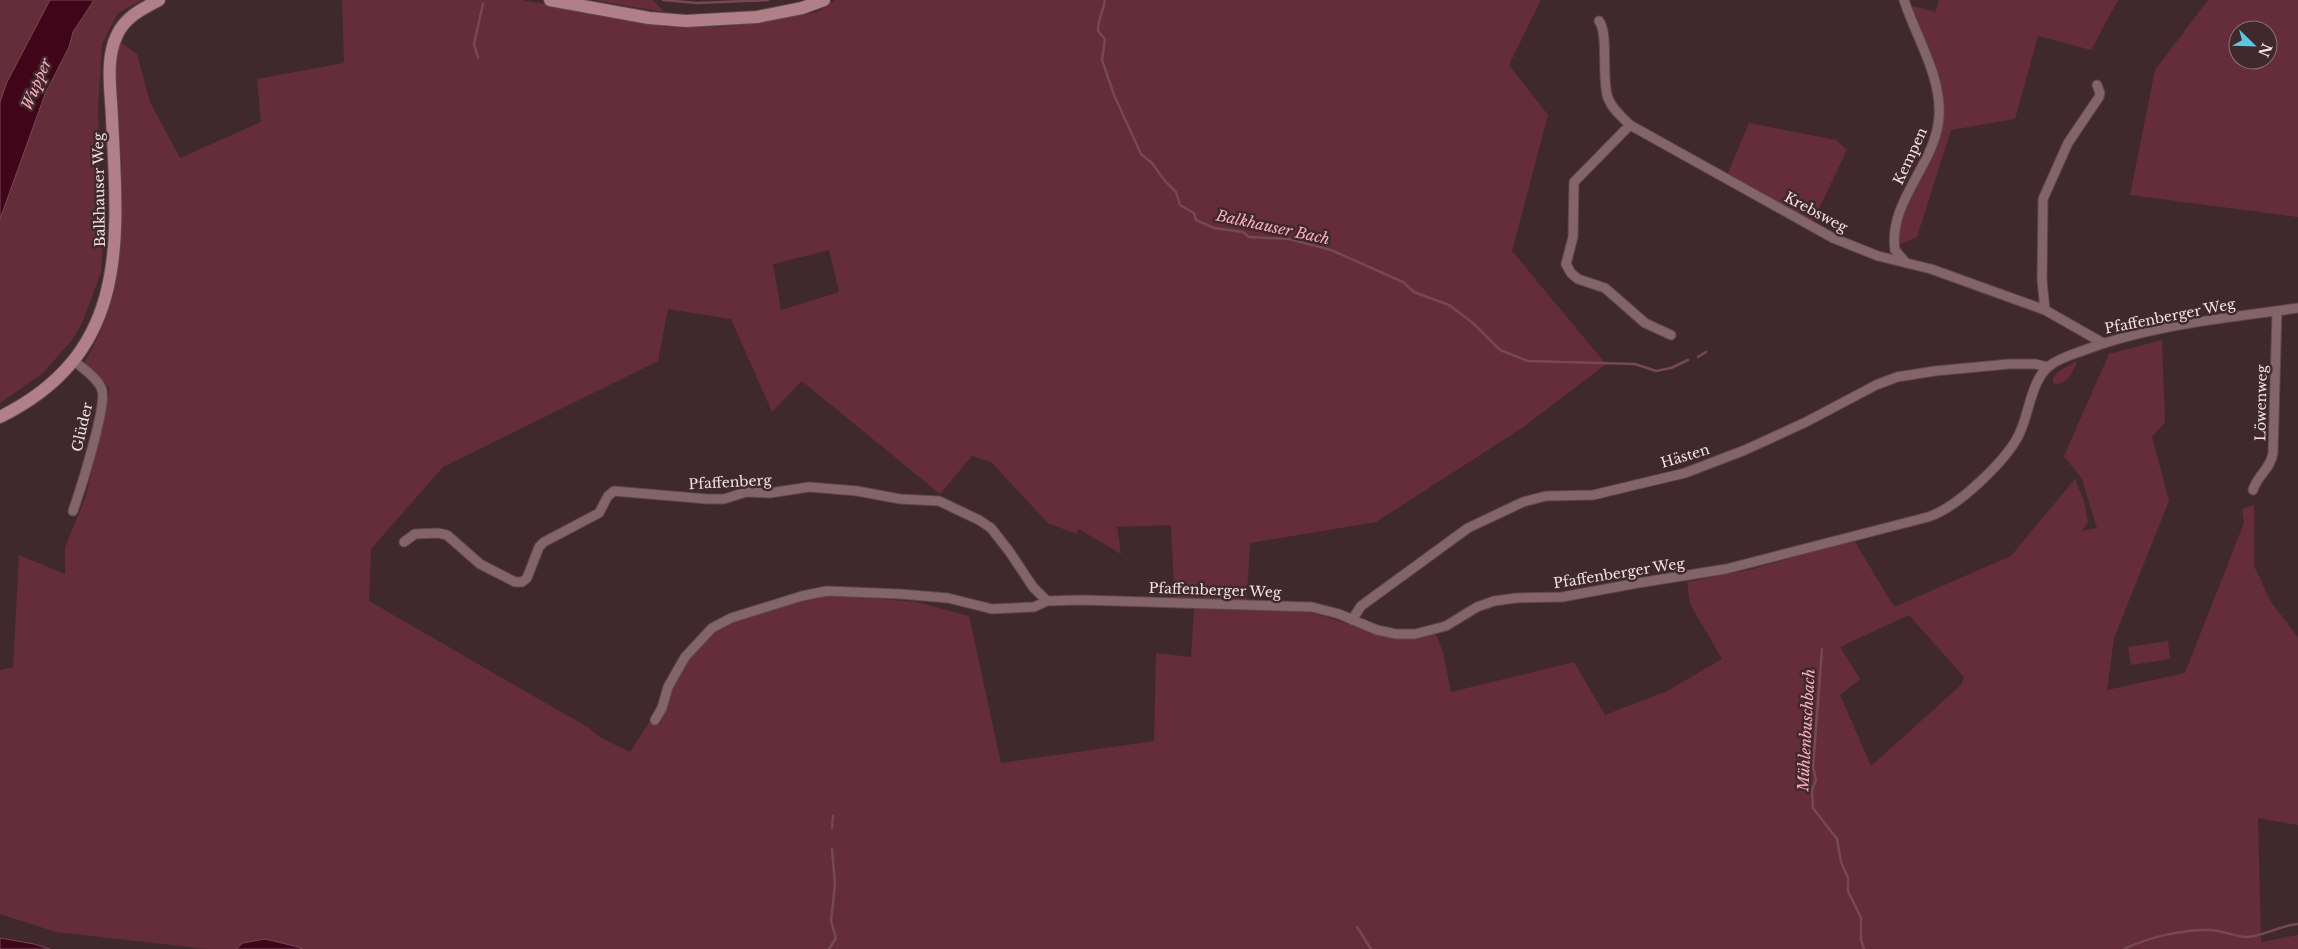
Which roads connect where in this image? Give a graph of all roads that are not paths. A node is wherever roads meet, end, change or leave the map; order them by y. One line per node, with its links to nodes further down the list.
1 (160, 0): 14 (main road, Balkhauser Weg)
2 (550, 0): 3 (main road)
3 (824, 0)
4 (1904, 0): 8 (street, Kempen)
5 (1599, 20): 7 (street, Krebsweg)
6 (2097, 85): 10 (street)
7 (1630, 125): 8 (street, Krebsweg); 12 (street)
8 (1906, 263): 10 (street, Krebsweg)
9 (2298, 308): 11 (street, Pfaffenberger Weg)
10 (2045, 310): 13 (street, Krebsweg)
11 (2277, 311): 13 (street, Pfaffenberger Weg); 17 (street, Löwenweg)
12 (1671, 335)
13 (2103, 343): 15 (street, Pfaffenberger Weg)
14 (73, 360): 16 (main road, Balkhauser Weg); 18 (street, Glüder)
15 (2048, 367): 21 (street, Hästen); 21 (street, Pfaffenberger Weg)
16 (0, 417)
17 (2253, 490)
18 (73, 511)
19 (404, 542): 20 (street, Pfaffenberg)
20 (1047, 601): 21 (street, Pfaffenberger Weg); 22 (street, Pfaffenberger Weg)
21 (1352, 620)
22 (655, 720)

